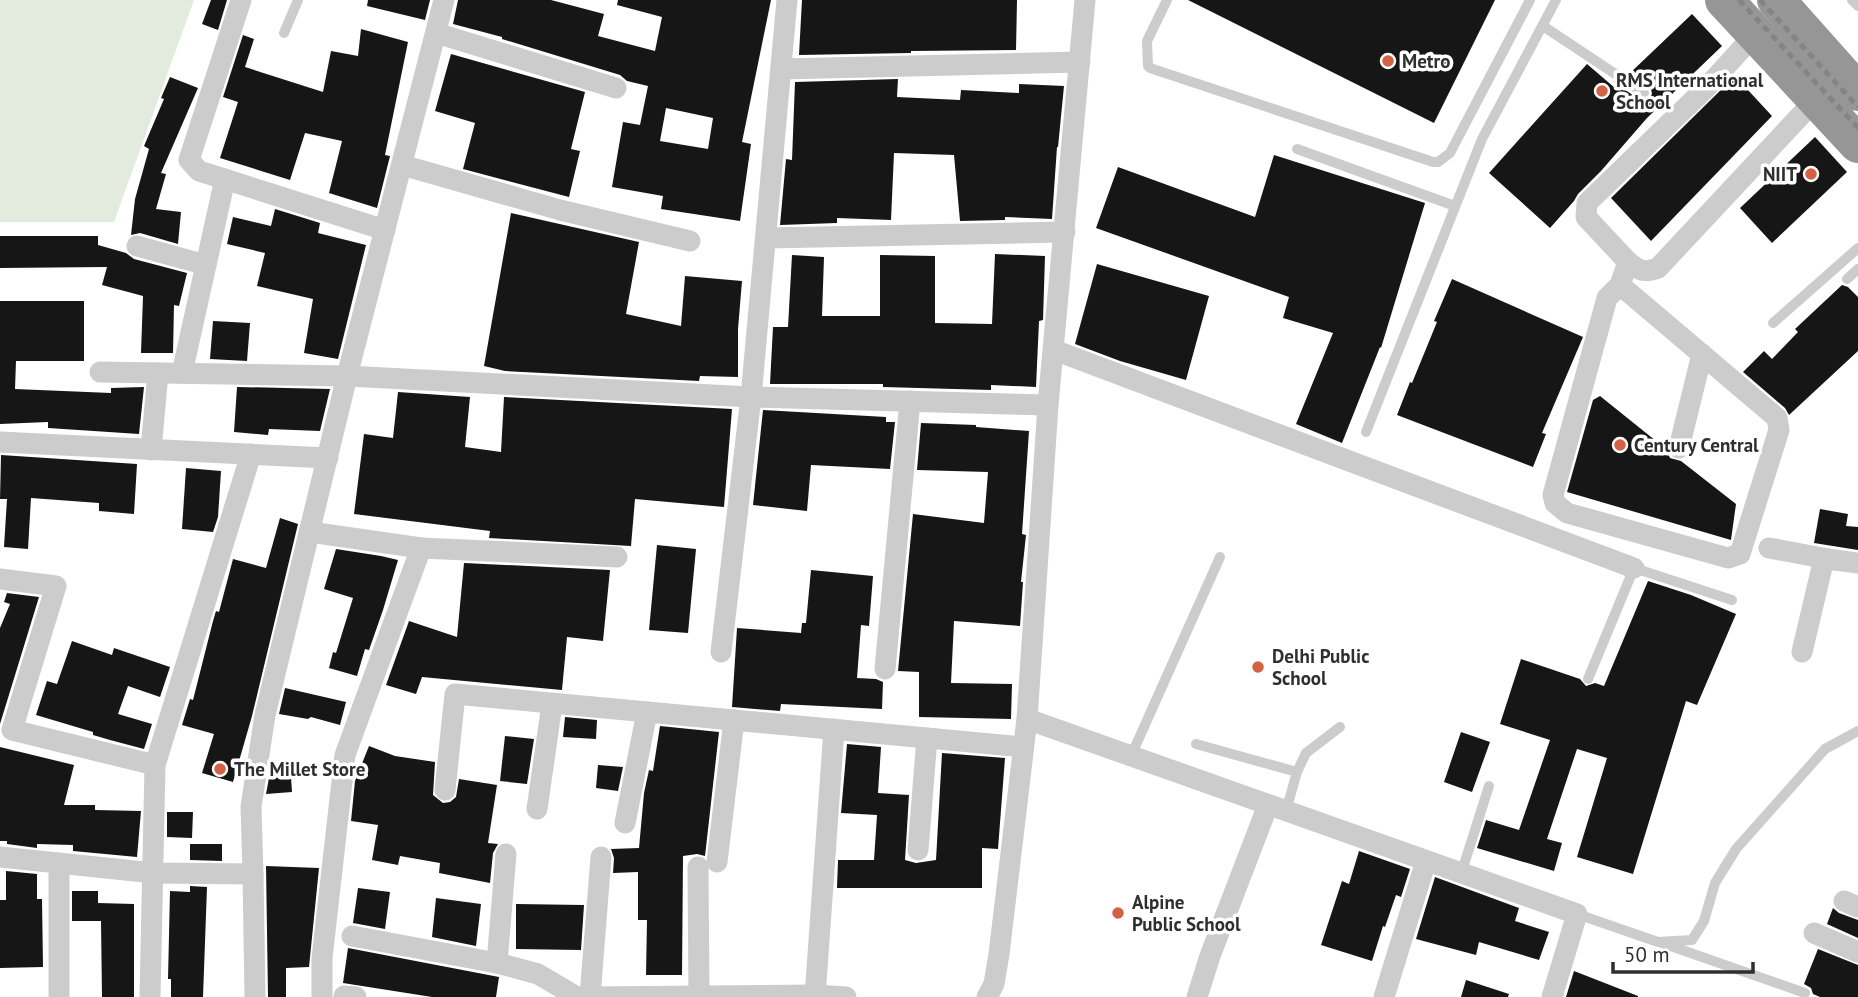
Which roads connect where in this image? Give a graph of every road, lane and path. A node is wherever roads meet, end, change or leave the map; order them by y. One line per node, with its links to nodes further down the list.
1 (242, 0): 26 (street)
2 (298, 0): 14 (lane)
3 (444, 0): 15 (street)
4 (787, 0): 18 (street)
5 (1085, 0): 17 (street)
6 (1167, 0): 7 (lane)
7 (1530, 0)
8 (1556, 0): 13 (lane)
9 (1724, 0): 16 (highway)
10 (1776, 0): 20 (highway)
11 (1853, 0): 12 (lane)
12 (1858, 6)
13 (1542, 26): 21 (lane); 27 (lane)
14 (284, 33)
15 (436, 33): 19 (street); 25 (street)
16 (1756, 33): 22 (highway); 34 (street)
17 (1080, 62): 18 (street); 29 (street)
18 (781, 69): 30 (street)
19 (616, 88)
20 (1858, 92)
21 (1644, 93)
22 (1817, 97): 23 (highway); 34 (street)
23 (1858, 144)
24 (1297, 149): 27 (lane)
25 (402, 164): 28 (street); 31 (street)
26 (225, 180): 28 (street); 35 (street)
27 (1455, 206): 49 (lane)
28 (385, 230): 45 (street)
29 (1065, 232): 30 (street); 40 (street)
30 (766, 239): 46 (street)
31 (690, 241)
32 (137, 246): 35 (street)
33 (1858, 248): 39 (lane)
34 (1628, 262): 38 (street)
35 (206, 265): 44 (street)
36 (1858, 269): 37 (lane)
37 (1847, 279)
38 (1620, 285): 41 (street); 41 (street)
39 (1773, 323)
40 (1054, 350): 48 (street); 62 (street)
41 (1702, 354): 51 (street)
42 (100, 372): 43 (street)
43 (158, 373): 44 (street); 52 (street)
44 (182, 373): 45 (street)
45 (347, 376): 46 (street); 54 (street)
46 (751, 397): 47 (street); 65 (street)
47 (910, 401): 48 (street); 67 (street)
48 (1048, 404): 71 (street)
49 (1366, 432)
50 (0, 442): 52 (street)
51 (1679, 448)
52 (151, 450): 53 (street)
53 (251, 454): 54 (street); 80 (street)
54 (328, 458): 55 (street)
55 (310, 532): 56 (street); 94 (street)
56 (421, 548): 58 (street); 108 (street)
57 (1769, 548): 60 (street)
58 (617, 556)
59 (1220, 557): 79 (lane)
60 (1828, 559): 61 (street); 66 (street)
61 (1858, 563)
62 (1634, 568): 64 (lane); 68 (lane)
63 (0, 579): 80 (street)
64 (1732, 600)
65 (721, 652)
66 (1801, 652)
67 (885, 669)
68 (1588, 679)
69 (552, 704): 70 (street); 83 (street); 85 (street)
70 (647, 712): 72 (street); 86 (street)
71 (1027, 719): 78 (street); 79 (street)
72 (734, 720): 74 (street); 103 (street)
73 (1340, 727): 81 (lane)
74 (834, 729): 76 (street); 104 (street)
75 (1858, 731): 99 (lane)
76 (927, 738): 78 (street); 87 (street)
77 (1196, 744): 81 (lane)
78 (1023, 747): 112 (street)
79 (1131, 756): 84 (street)
80 (155, 765): 93 (street)
81 (1297, 772): 84 (lane)
82 (1489, 786): 95 (lane)
83 (444, 789)
84 (1277, 808): 91 (street); 113 (street)
85 (537, 809)
86 (625, 824)
87 (918, 850)
88 (506, 854): 101 (street)
89 (0, 857): 92 (street)
90 (601, 857): 110 (street)
91 (1426, 862): 95 (street); 114 (street)
92 (60, 863): 93 (street); 105 (street)
93 (154, 873): 94 (street); 106 (street)
94 (253, 874): 107 (street)
95 (1461, 874): 96 (street)
96 (1577, 914): 99 (lane); 115 (street)
97 (1814, 933): 100 (street)
98 (352, 936): 101 (street)
99 (1649, 939): 102 (lane)
100 (1858, 952)
101 (497, 963): 109 (street)
102 (1805, 993)
103 (699, 996): 104 (street); 110 (street)
104 (815, 996): 111 (street)
105 (59, 997)
106 (150, 997)
107 (255, 997)
108 (322, 997)
109 (577, 997)
110 (588, 997)
111 (846, 997)
112 (986, 997)
113 (1198, 997)
114 (1384, 997)
115 (1552, 997)

